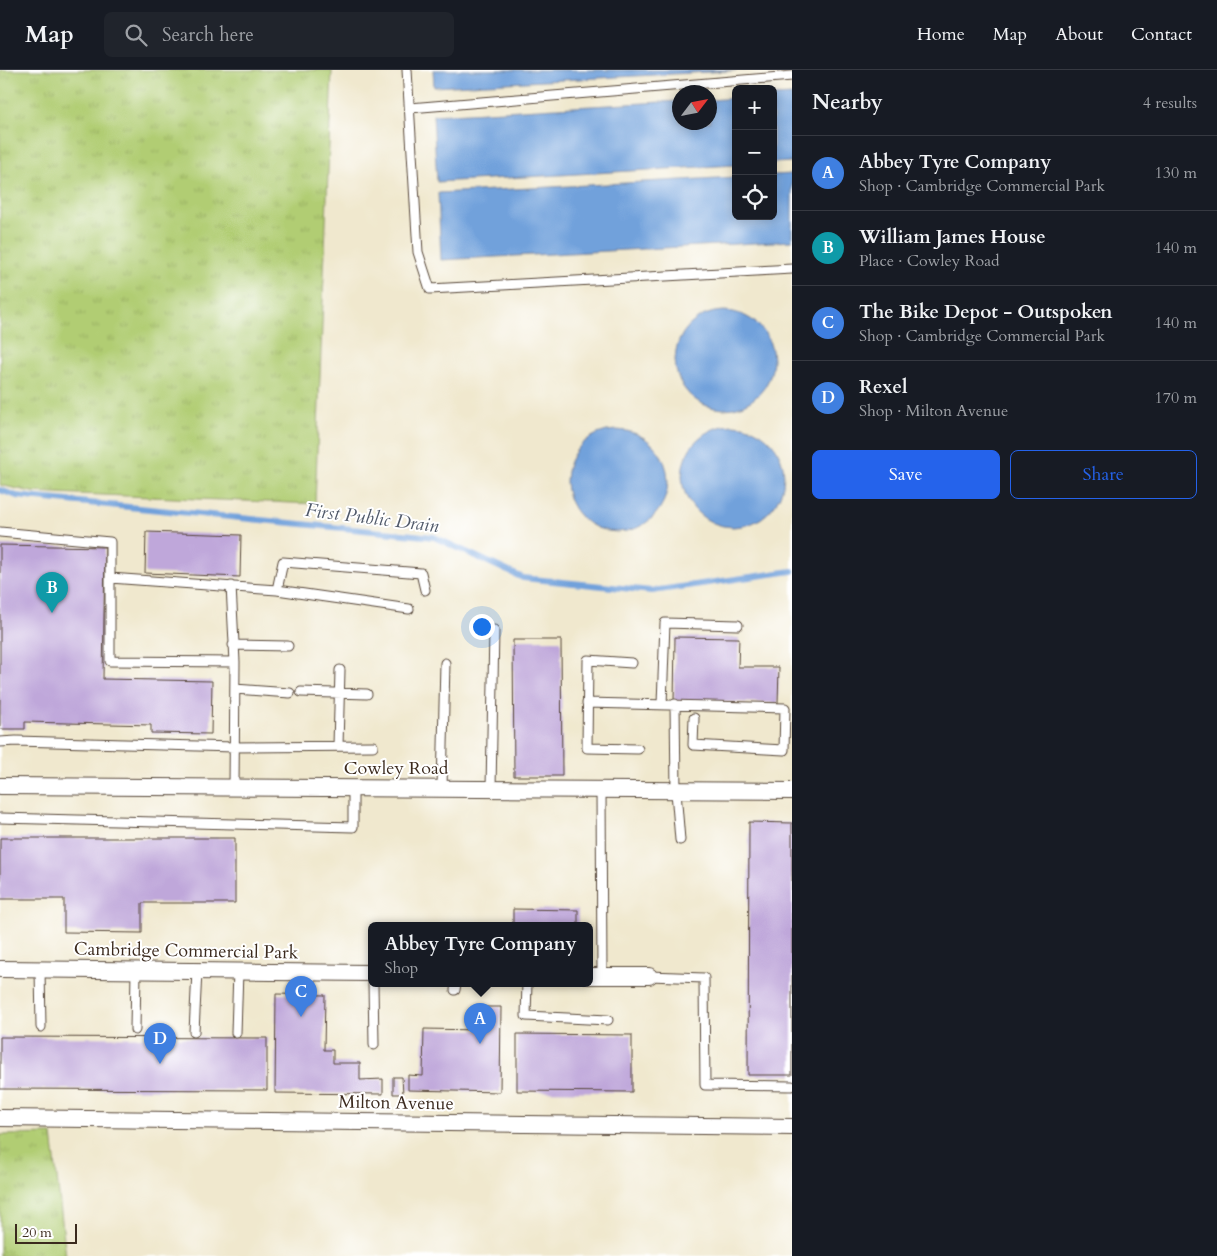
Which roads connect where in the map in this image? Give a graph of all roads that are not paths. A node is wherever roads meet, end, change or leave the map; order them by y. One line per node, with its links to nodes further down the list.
1 (408, 70): 3 (lane)
2 (792, 76): 3 (lane)
3 (410, 108): 4 (lane)
4 (792, 269)
5 (0, 532): 6 (lane)
6 (110, 578): 7 (lane); 15 (lane)
7 (231, 586): 8 (lane); 13 (lane)
8 (277, 590): 9 (lane); 10 (lane)
9 (425, 590)
10 (409, 609)
11 (738, 625): 25 (lane)
12 (494, 630): 36 (lane)
13 (233, 645): 14 (lane); 15 (lane)
14 (288, 646)
15 (235, 662): 19 (lane)
16 (445, 663): 35 (lane)
17 (632, 663): 24 (lane)
18 (340, 670): 21 (lane)
19 (235, 689): 22 (lane); 31 (lane)
20 (301, 692): 21 (lane)
21 (340, 692): 23 (lane); 29 (lane)
22 (290, 693)
23 (367, 694)
24 (587, 702): 25 (lane); 32 (lane)
25 (662, 704): 26 (lane)
26 (675, 704): 27 (lane); 40 (lane)
27 (694, 718)
28 (0, 742): 31 (lane)
29 (338, 746): 30 (lane); 31 (lane)
30 (373, 746)
31 (234, 747): 34 (lane)
32 (638, 749)
33 (0, 786): 34 (street, Cowley Road)
34 (234, 788): 37 (street, Cowley Road)
35 (442, 788): 36 (street, Cowley Road); 37 (street, Cowley Road)
36 (491, 788): 38 (street, Cowley Road)
37 (353, 789): 41 (lane)
38 (601, 790): 40 (street, Cowley Road); 49 (lane)
39 (792, 791): 40 (street, Cowley Road)
40 (676, 792): 42 (lane)
41 (0, 818)
42 (680, 840)
43 (0, 969): 44 (street, Cambridge Commercial Park)
44 (40, 969): 45 (street, Cambridge Commercial Park); 54 (lane)
45 (136, 970): 46 (street, Cambridge Commercial Park); 55 (lane)
46 (197, 971): 47 (street, Cambridge Commercial Park); 56 (lane)
47 (238, 972): 48 (street, Cambridge Commercial Park); 57 (lane)
48 (368, 973)
49 (595, 976): 50 (street)
50 (649, 976): 59 (lane)
51 (373, 987): 58 (lane)
52 (527, 987): 53 (lane)
53 (608, 1020)
54 (41, 1027)
55 (135, 1030)
56 (194, 1032)
57 (236, 1034)
58 (374, 1045)
59 (792, 1086)
60 (0, 1118): 61 (street, Milton Avenue)
61 (792, 1127)

